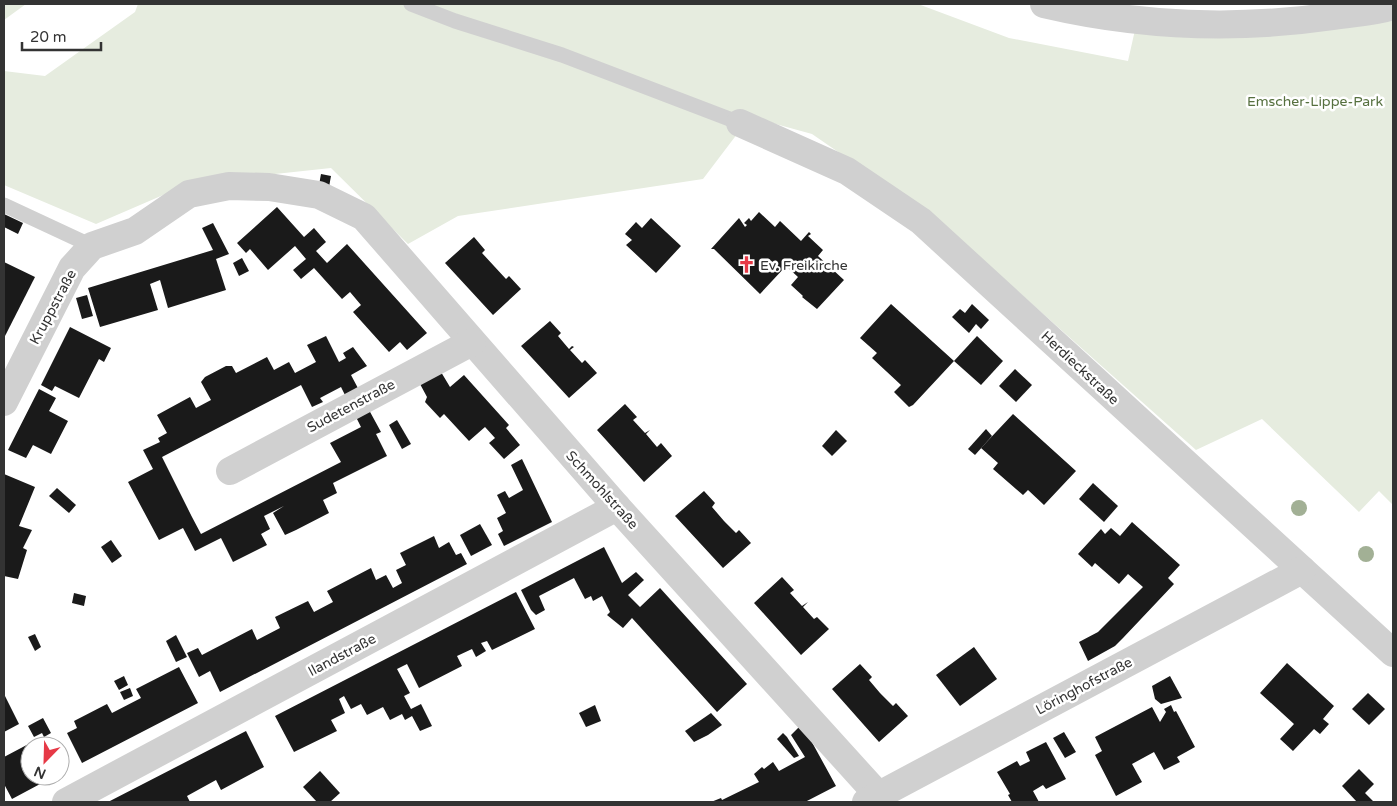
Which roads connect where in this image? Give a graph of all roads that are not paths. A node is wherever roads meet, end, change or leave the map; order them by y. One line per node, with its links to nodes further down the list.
1 (411, 4): 5 (lane)
2 (1044, 4): 4 (street)
3 (1393, 6): 4 (street)
4 (1070, 7)
5 (740, 123): 13 (street, Herdieckstraße)
6 (319, 195): 8 (street, Kruppstraße); 9 (street, Schmohlstraße)
7 (4, 205): 8 (lane)
8 (92, 246): 10 (street, Kruppstraße)
9 (472, 342): 11 (street, Sudetenstraße); 12 (street, Schmohlstraße)
10 (4, 402)
11 (230, 471)
12 (617, 508): 15 (street, Schmohlstraße); 16 (street, Ilandstraße)
13 (1302, 570): 14 (street, Herdieckstraße); 15 (street, Löringhofstraße)
14 (1393, 653)
15 (872, 799)
16 (66, 802)

